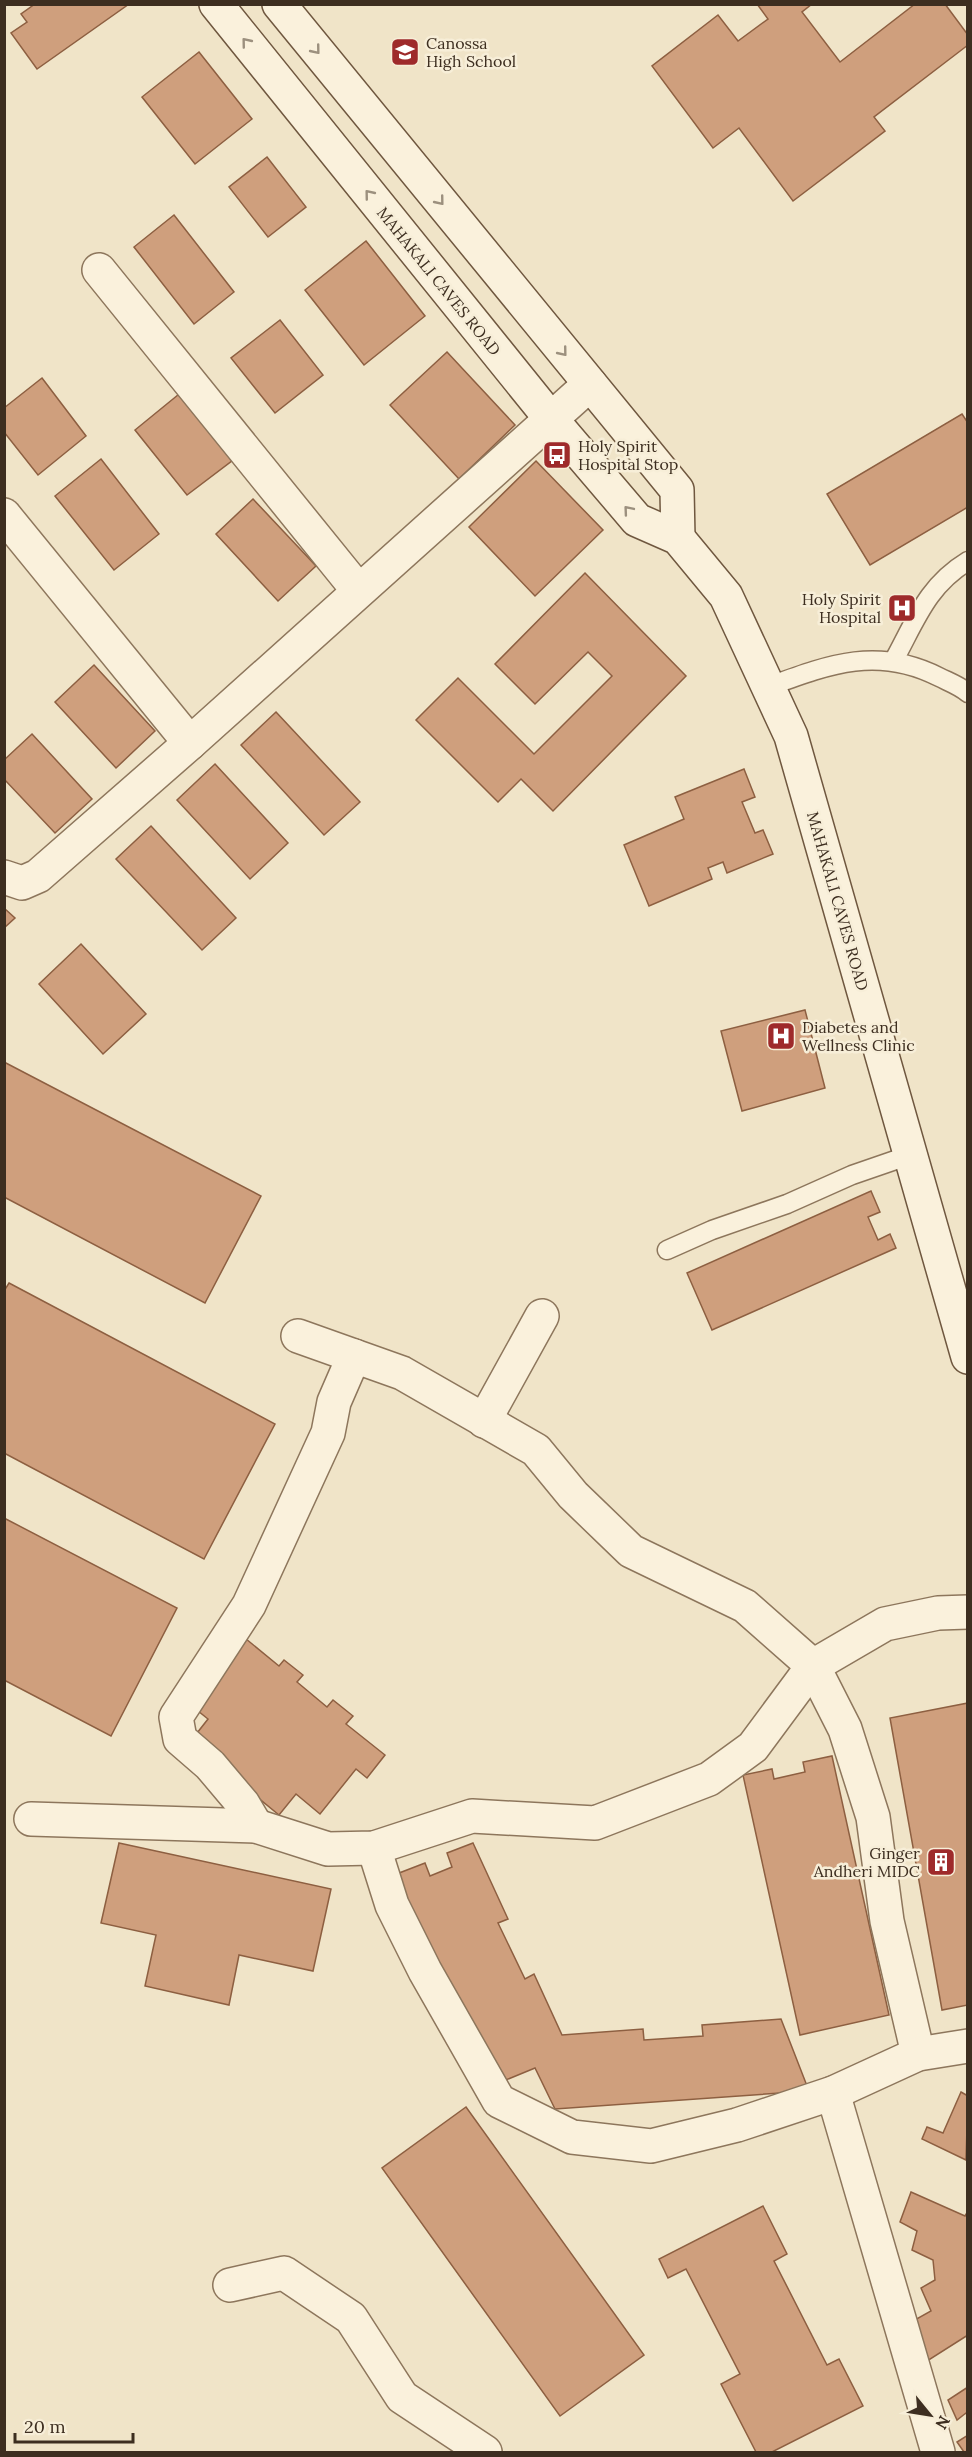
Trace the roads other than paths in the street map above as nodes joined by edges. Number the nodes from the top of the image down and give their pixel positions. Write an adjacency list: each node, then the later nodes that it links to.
1 (216, 4): 5 (street, MAHAKALI CAVES ROAD, one-way to 1)
2 (279, 4): 4 (street, one-way to 4)
3 (99, 270): 9 (street)
4 (590, 384): 5 (street); 7 (street)
5 (551, 419): 7 (street, MAHAKALI CAVES ROAD, one-way to 5); 9 (street)
6 (4, 515): 13 (street)
7 (678, 537): 11 (street, MAHAKALI CAVES ROAD)
8 (968, 561): 10 (lane)
9 (358, 590): 13 (street)
10 (894, 660): 11 (lane); 12 (lane)
11 (770, 686): 15 (street, MAHAKALI CAVES ROAD)
12 (968, 693)
13 (190, 744): 14 (street)
14 (4, 877)
15 (910, 1155): 16 (lane); 20 (street, MAHAKALI CAVES ROAD)
16 (667, 1250)
17 (542, 1316): 21 (street)
18 (298, 1336): 19 (street)
19 (354, 1356): 21 (street); 25 (street)
20 (968, 1357)
21 (484, 1421): 23 (street)
22 (968, 1612): 23 (street)
23 (813, 1666): 26 (street); 28 (street)
24 (31, 1819): 25 (street)
25 (256, 1826): 26 (street)
26 (374, 1848): 29 (street)
27 (968, 2046): 28 (street)
28 (918, 2054): 29 (street)
29 (834, 2092): 32 (street)
30 (230, 2285): 31 (street)
31 (485, 2452)
32 (938, 2452)

